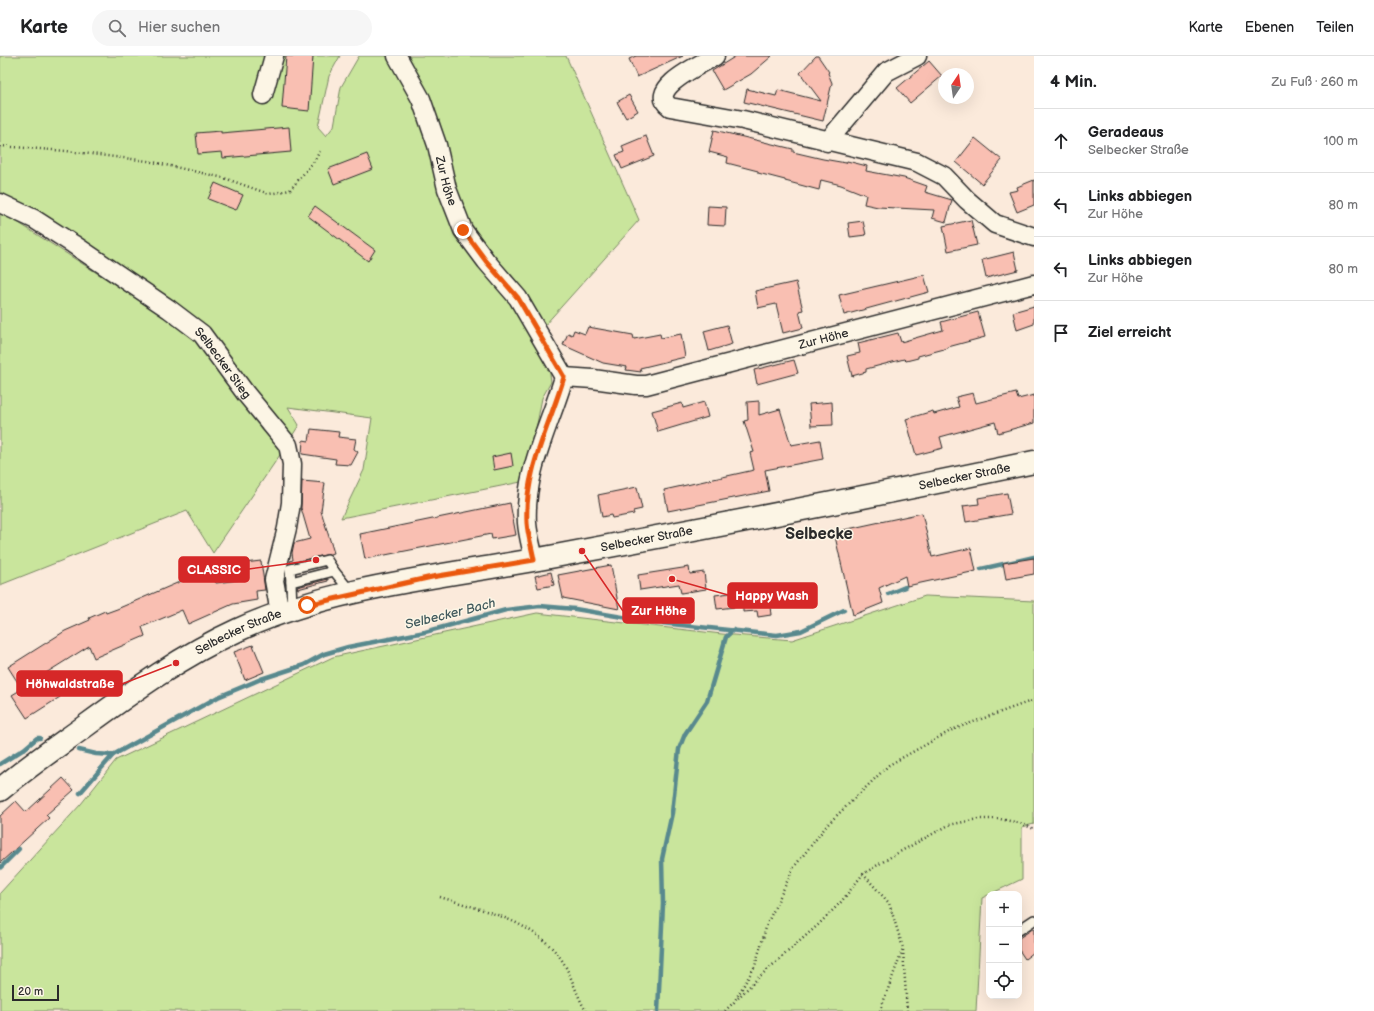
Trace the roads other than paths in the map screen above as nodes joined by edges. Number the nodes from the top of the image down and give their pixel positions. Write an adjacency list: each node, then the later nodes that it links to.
1 (274, 56): 5 (street)
2 (397, 56): 10 (street, Zur Höhe)
3 (715, 56): 6 (street)
4 (917, 56): 6 (street)
5 (263, 95)
6 (827, 142): 8 (street)
7 (0, 203): 16 (street, Selbecker Stieg)
8 (1034, 237)
9 (1034, 284): 10 (street, Zur Höhe)
10 (564, 377): 12 (street)
11 (1034, 462): 12 (main road, Selbecker Straße)
12 (534, 560): 15 (main road, Selbecker Straße)
13 (334, 571): 14 (lane); 14 (lane); 15 (lane)
14 (291, 582): 16 (lane)
15 (352, 594): 16 (main road, Selbecker Straße)
16 (286, 611): 17 (main road, Selbecker Straße)
17 (0, 790)
18 (1034, 920): 19 (lane)
19 (1022, 928)

